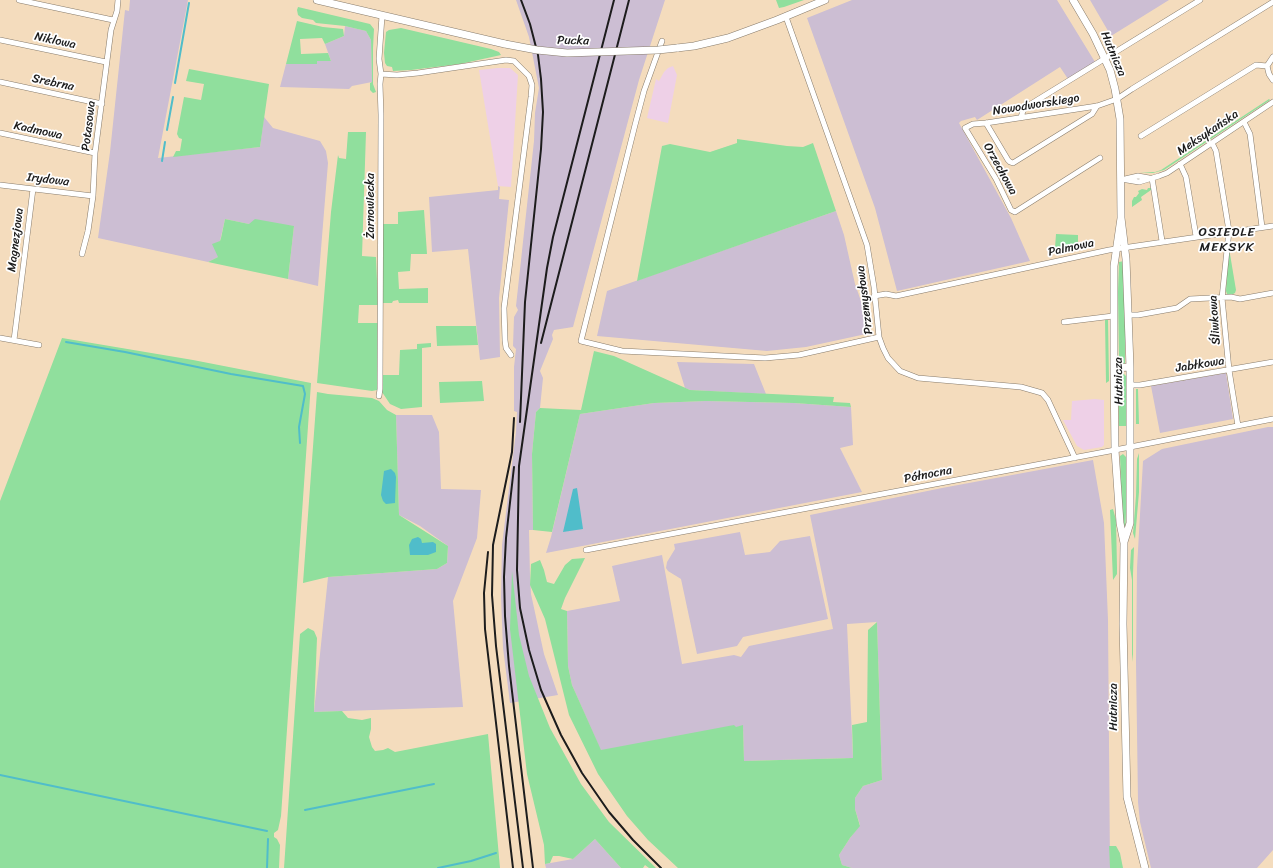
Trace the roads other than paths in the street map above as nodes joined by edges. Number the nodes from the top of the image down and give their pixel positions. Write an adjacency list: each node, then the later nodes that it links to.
1 (19, 0): 10 (street)
2 (118, 0): 10 (street, Potasowa)
3 (317, 0): 8 (main road, Pucka)
4 (825, 0): 9 (main road, Pucka)
5 (1073, 0): 14 (main road, Hutnicza)
6 (1200, 0): 14 (street)
7 (1273, 2): 20 (street, Nowodworskiego)
8 (382, 16): 9 (main road, Pucka, bridge); 17 (street, Żarnowiecka)
9 (786, 17): 48 (street, Przemysłowa)
10 (113, 20): 15 (street, Potasowa)
11 (0, 40): 15 (street, Niklowa)
12 (662, 41): 53 (street)
13 (1273, 57): 16 (street)
14 (1105, 59): 20 (main road, Hutnicza); 24 (street)
15 (106, 62): 22 (street, Potasowa)
16 (1267, 66): 18 (street); 28 (street)
17 (381, 74): 57 (street); 63 (street, Żarnowiecka)
18 (1273, 80)
19 (0, 82): 22 (street, Srebrna)
20 (1117, 99): 23 (street, Nowodworskiego); 34 (main road, Hutnicza)
21 (1273, 102): 25 (street, Meksykańska)
22 (102, 104): 30 (street, Potasowa)
23 (1097, 106): 24 (street, Nowodworskiego); 26 (street, Nowodworskiego)
24 (1021, 117): 26 (street, Nowodworskiego)
25 (1244, 122): 29 (street, Meksykańska); 40 (street)
26 (986, 123): 31 (street, Orzechowa)
27 (0, 133): 30 (street, Kadmowa)
28 (1141, 136)
29 (1212, 142): 32 (street, Meksykańska); 41 (street, Śliwkowa)
30 (95, 153): 37 (street, Potasowa)
31 (1100, 158)
32 (1180, 164): 33 (street, Meksykańska); 42 (street)
33 (1152, 178): 34 (street, Meksykańska); 43 (street)
34 (1121, 180): 38 (main road, Hutnicza)
35 (0, 184): 36 (street, Irydowa)
36 (33, 189): 37 (street, Irydowa); 55 (street, Magnezjowa)
37 (93, 196): 46 (street, Potasowa)
38 (1121, 218): 44 (main road, Hutnicza); 45 (main road, Hutnicza)
39 (1273, 226): 40 (street, Palmowa)
40 (1262, 227): 41 (street, Palmowa)
41 (1229, 232): 42 (street, Palmowa); 49 (street, Śliwkowa)
42 (1196, 236): 43 (street, Palmowa)
43 (1162, 241): 44 (street, Palmowa)
44 (1125, 247): 45 (street, Palmowa); 50 (main road, Hutnicza)
45 (1116, 249): 48 (street, Palmowa); 51 (main road, Hutnicza)
46 (82, 254)
47 (1273, 293): 49 (street)
48 (874, 296): 53 (street, Przemysłowa)
49 (1222, 298): 50 (street); 61 (street, Śliwkowa)
50 (1128, 315): 59 (main road, Hutnicza)
51 (1114, 316): 52 (street); 60 (main road, Hutnicza)
52 (1064, 322)
53 (879, 337): 68 (street, Przemysłowa)
54 (0, 338): 55 (street)
55 (14, 340): 56 (street)
56 (39, 345)
57 (511, 355)
58 (1273, 362): 61 (street, Jabłkowa)
59 (1130, 367): 60 (main road); 62 (main road, Hutnicza)
60 (1114, 368): 67 (main road, Hutnicza)
61 (1229, 370): 62 (street, Jabłkowa); 65 (street, Śliwkowa)
62 (1130, 385): 66 (main road, Hutnicza)
63 (379, 396)
64 (1273, 419): 65 (street, Północna)
65 (1238, 426): 66 (street, Północna)
66 (1131, 447): 67 (street, Północna); 69 (main road, Hutnicza)
67 (1116, 450): 68 (street, Północna); 69 (main road, Hutnicza)
68 (1075, 458): 70 (street, Północna)
69 (1124, 543): 71 (main road, Hutnicza)
70 (586, 550)
71 (1145, 868)

